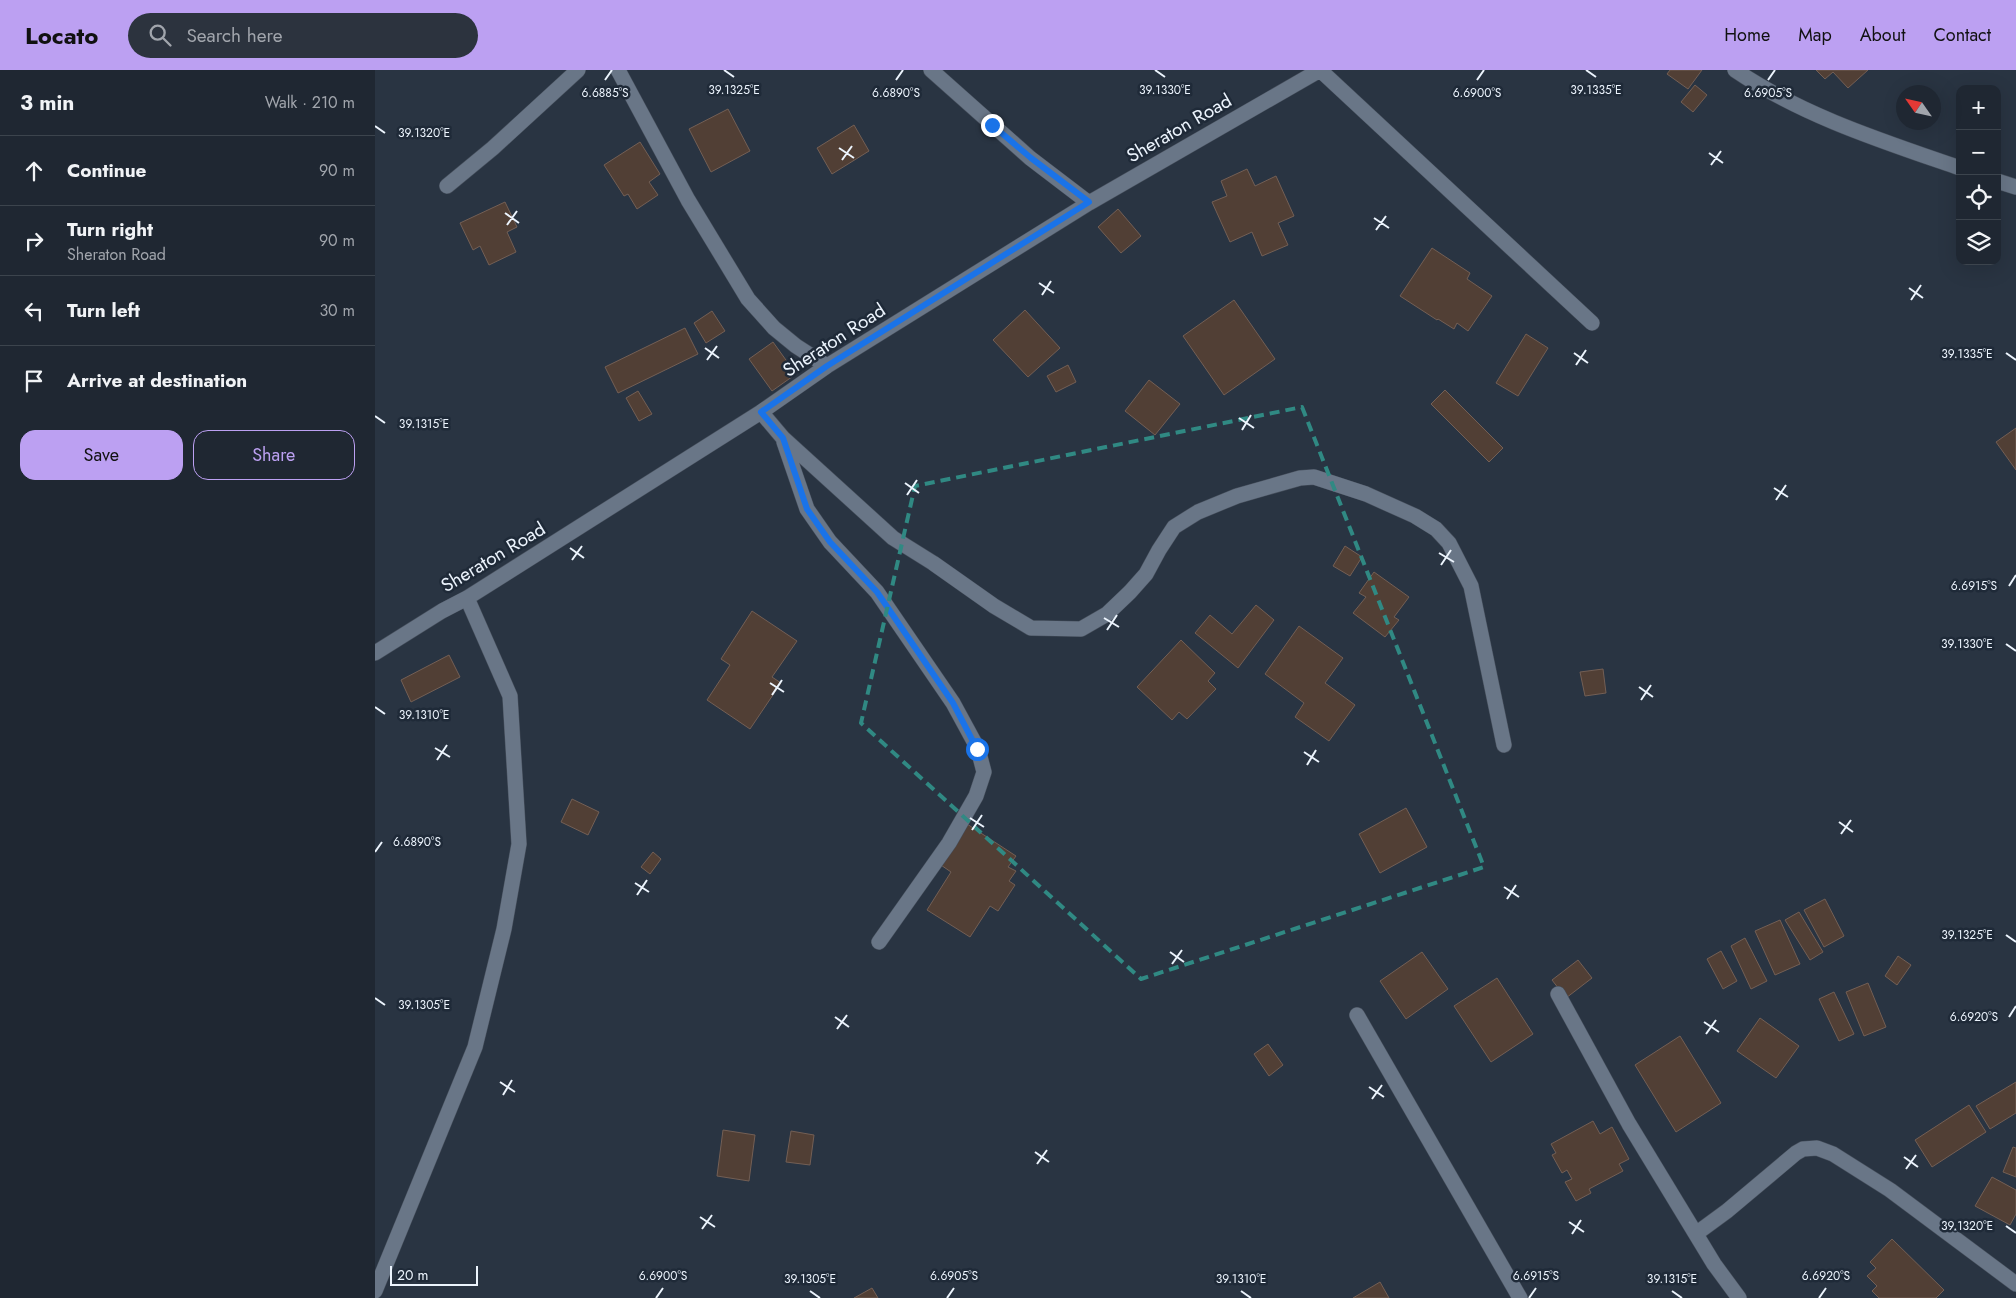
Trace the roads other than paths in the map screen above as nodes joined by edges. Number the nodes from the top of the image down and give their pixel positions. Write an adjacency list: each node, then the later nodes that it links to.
1 (578, 70): 8 (street)
2 (618, 70): 12 (street)
3 (931, 70): 10 (street)
4 (1320, 70): 10 (street, Sheraton Road); 11 (street)
5 (1735, 70): 6 (street)
6 (1956, 167)
7 (2001, 182): 9 (street)
8 (447, 186)
9 (2016, 187)
10 (1089, 202): 12 (street, Sheraton Road)
11 (1592, 323)
12 (827, 366): 13 (street, Sheraton Road)
13 (761, 412): 14 (street); 15 (street, Sheraton Road)
14 (783, 438): 17 (street); 18 (street)
15 (467, 598): 16 (street, Sheraton Road); 23 (street)
16 (375, 653)
17 (1504, 745)
18 (879, 942)
19 (1558, 994): 21 (street)
20 (1357, 1014): 24 (street)
21 (1697, 1233): 22 (street); 25 (street)
22 (2016, 1284)
23 (375, 1291)
24 (1520, 1298)
25 (1739, 1298)

